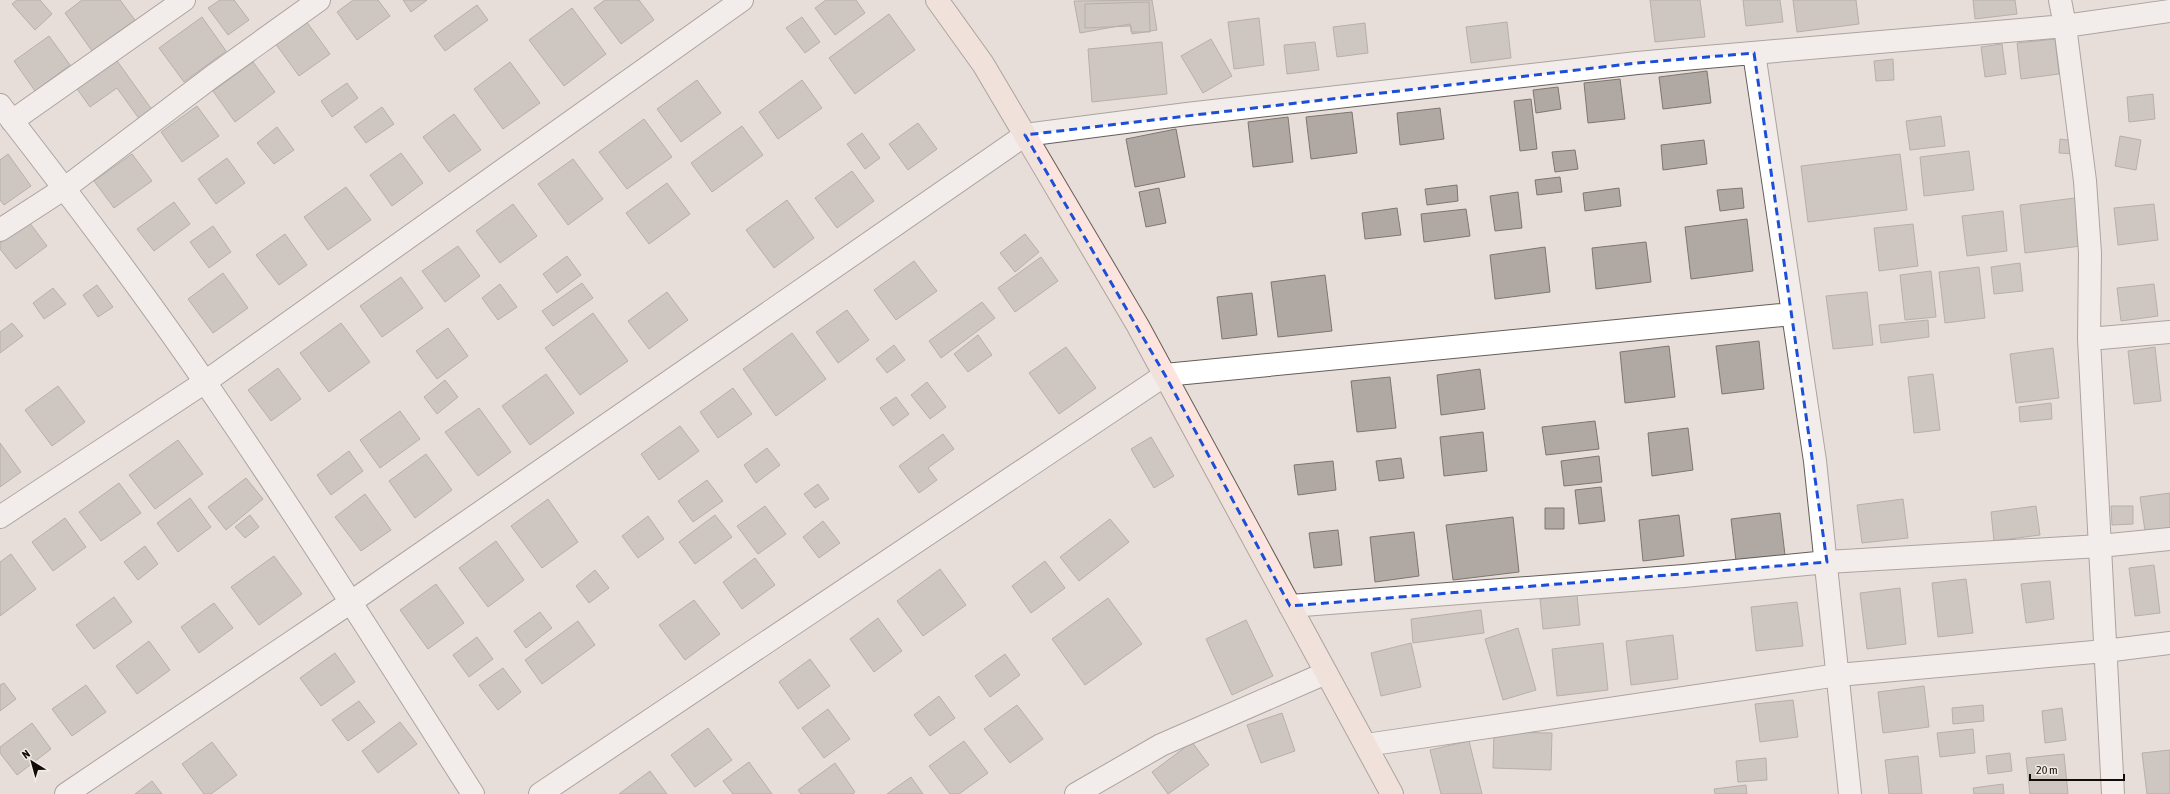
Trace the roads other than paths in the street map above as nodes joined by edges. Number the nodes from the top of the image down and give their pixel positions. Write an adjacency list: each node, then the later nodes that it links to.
1 (184, 0): 9 (street)
2 (319, 0): 11 (street)
3 (742, 0): 17 (street)
4 (937, 0): 10 (main road)
5 (2060, 0): 7 (street)
6 (2170, 11): 7 (street)
7 (2065, 26): 8 (street); 15 (street)
8 (1754, 53): 10 (street); 13 (street)
9 (6, 113): 11 (street)
10 (1025, 135): 16 (main road); 22 (street)
11 (65, 188): 12 (street); 17 (street)
12 (0, 230)
13 (1792, 314): 16 (street); 21 (street)
14 (2170, 332): 15 (street)
15 (2089, 339): 20 (street)
16 (1165, 375): 23 (main road); 31 (street)
17 (205, 382): 18 (street); 22 (street)
18 (0, 517)
19 (2170, 539): 20 (street)
20 (2100, 546): 21 (street); 25 (street)
21 (1827, 562): 23 (street); 27 (street)
22 (351, 602): 29 (street); 30 (street)
23 (1290, 606): 26 (main road)
24 (2170, 643): 25 (street)
25 (2105, 651): 27 (street); 35 (street)
26 (1326, 673): 28 (main road); 32 (street)
27 (1838, 675): 28 (street); 34 (street)
28 (1366, 745): 33 (main road)
29 (66, 794)
30 (473, 794)
31 (540, 794)
32 (1076, 794)
33 (1392, 794)
34 (1850, 794)
35 (2113, 794)

